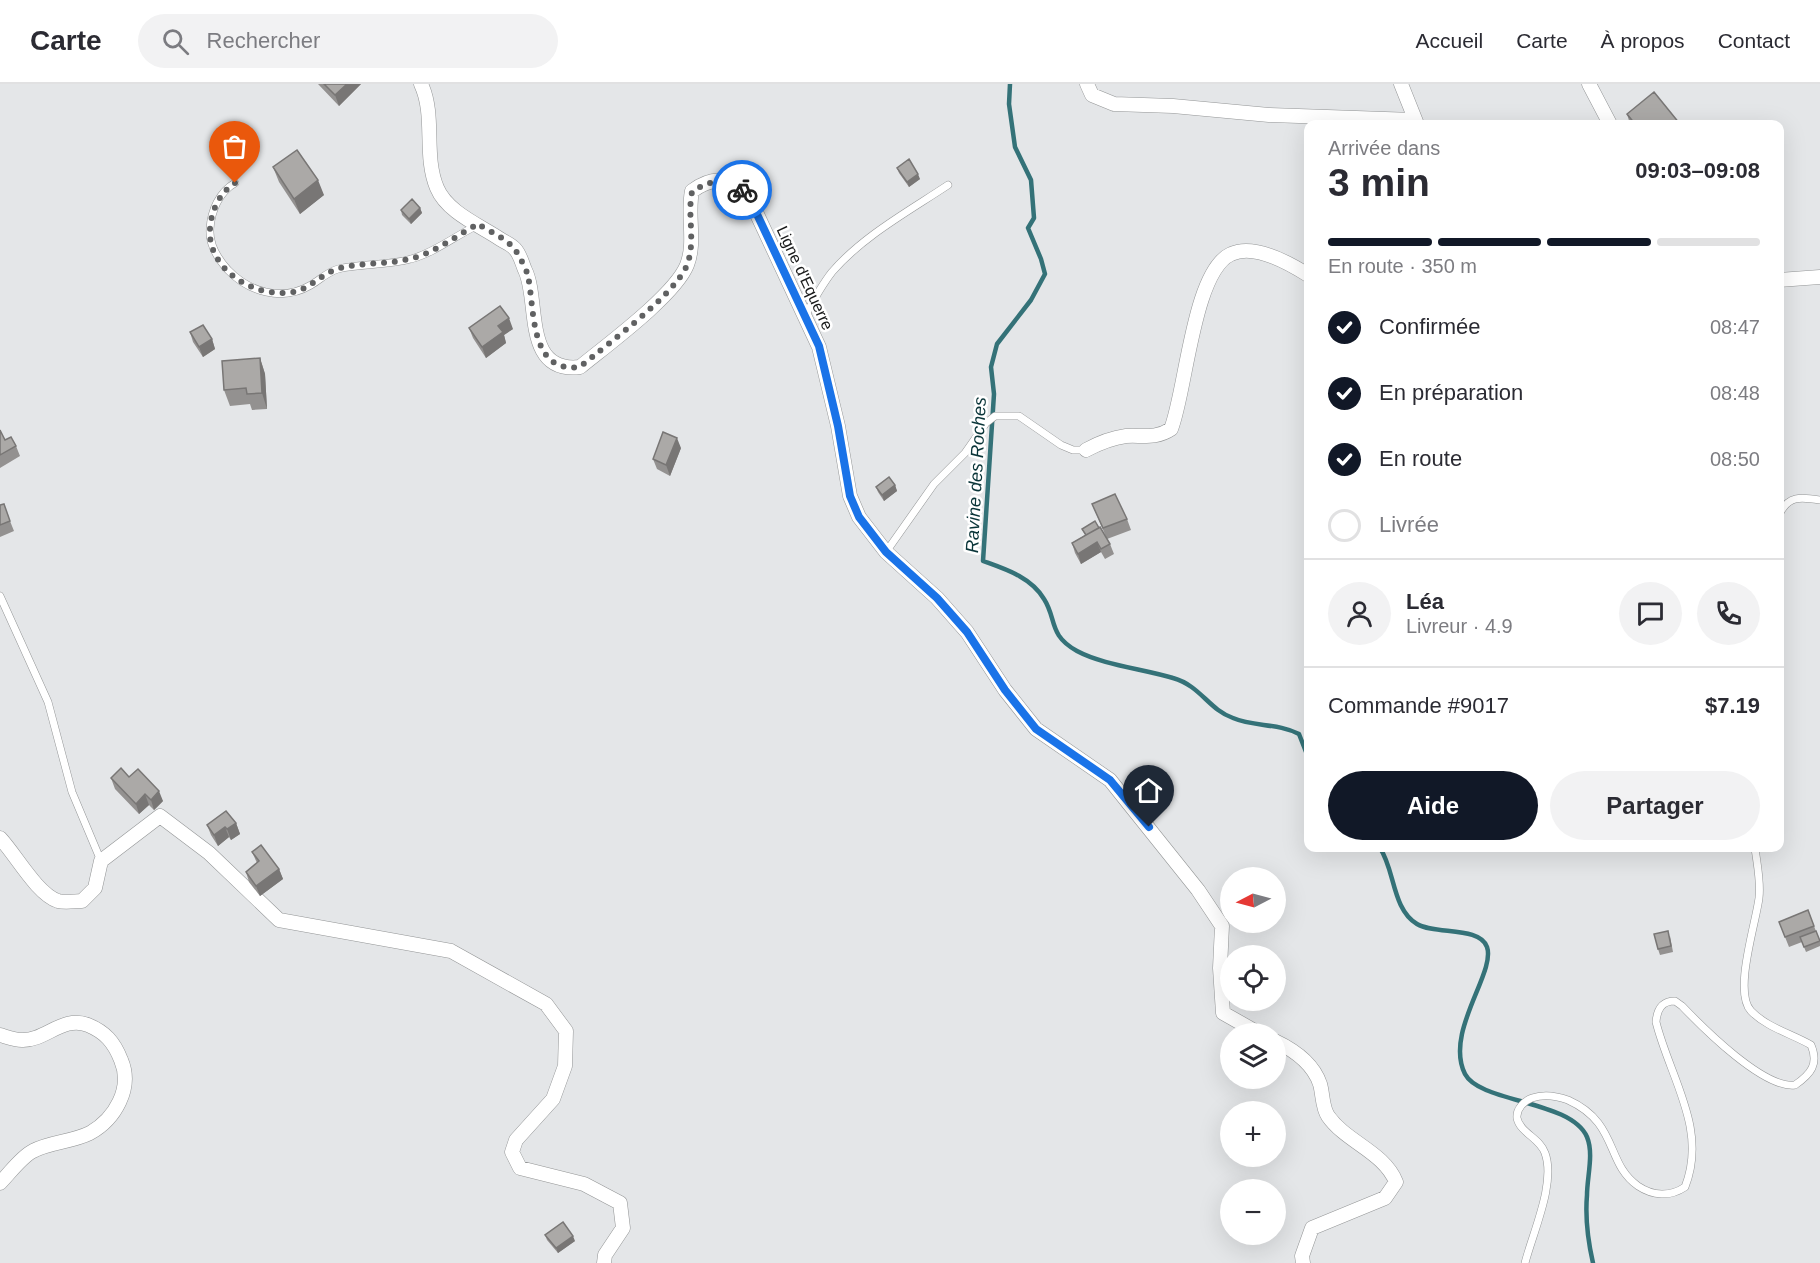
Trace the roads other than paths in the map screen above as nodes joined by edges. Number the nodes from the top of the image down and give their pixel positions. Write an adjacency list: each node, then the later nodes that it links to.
1 (421, 84): 10 (street, Ligne d'Equerre)
2 (1087, 84): 5 (street)
3 (1401, 84): 6 (street)
4 (1589, 84): 7 (street)
5 (1374, 120)
6 (1415, 120)
7 (1608, 120)
8 (235, 183): 10 (lane)
9 (948, 185): 14 (lane)
10 (478, 224): 14 (street, Ligne d'Equerre)
11 (1304, 273): 15 (street)
12 (1820, 277): 13 (street)
13 (1784, 280)
14 (805, 316): 18 (street, Ligne d'Equerre)
15 (1086, 450): 18 (lane)
16 (1820, 500): 17 (lane)
17 (1784, 505)
18 (886, 552): 23 (street, Ligne d'Equerre)
19 (0, 596): 22 (lane)
20 (0, 838): 22 (street)
21 (1755, 852): 29 (lane)
22 (101, 861): 27 (street)
23 (1241, 1023)
24 (0, 1035): 26 (street)
25 (1286, 1046): 28 (street)
26 (0, 1183)
27 (604, 1263)
28 (1303, 1263)
29 (1525, 1263)

